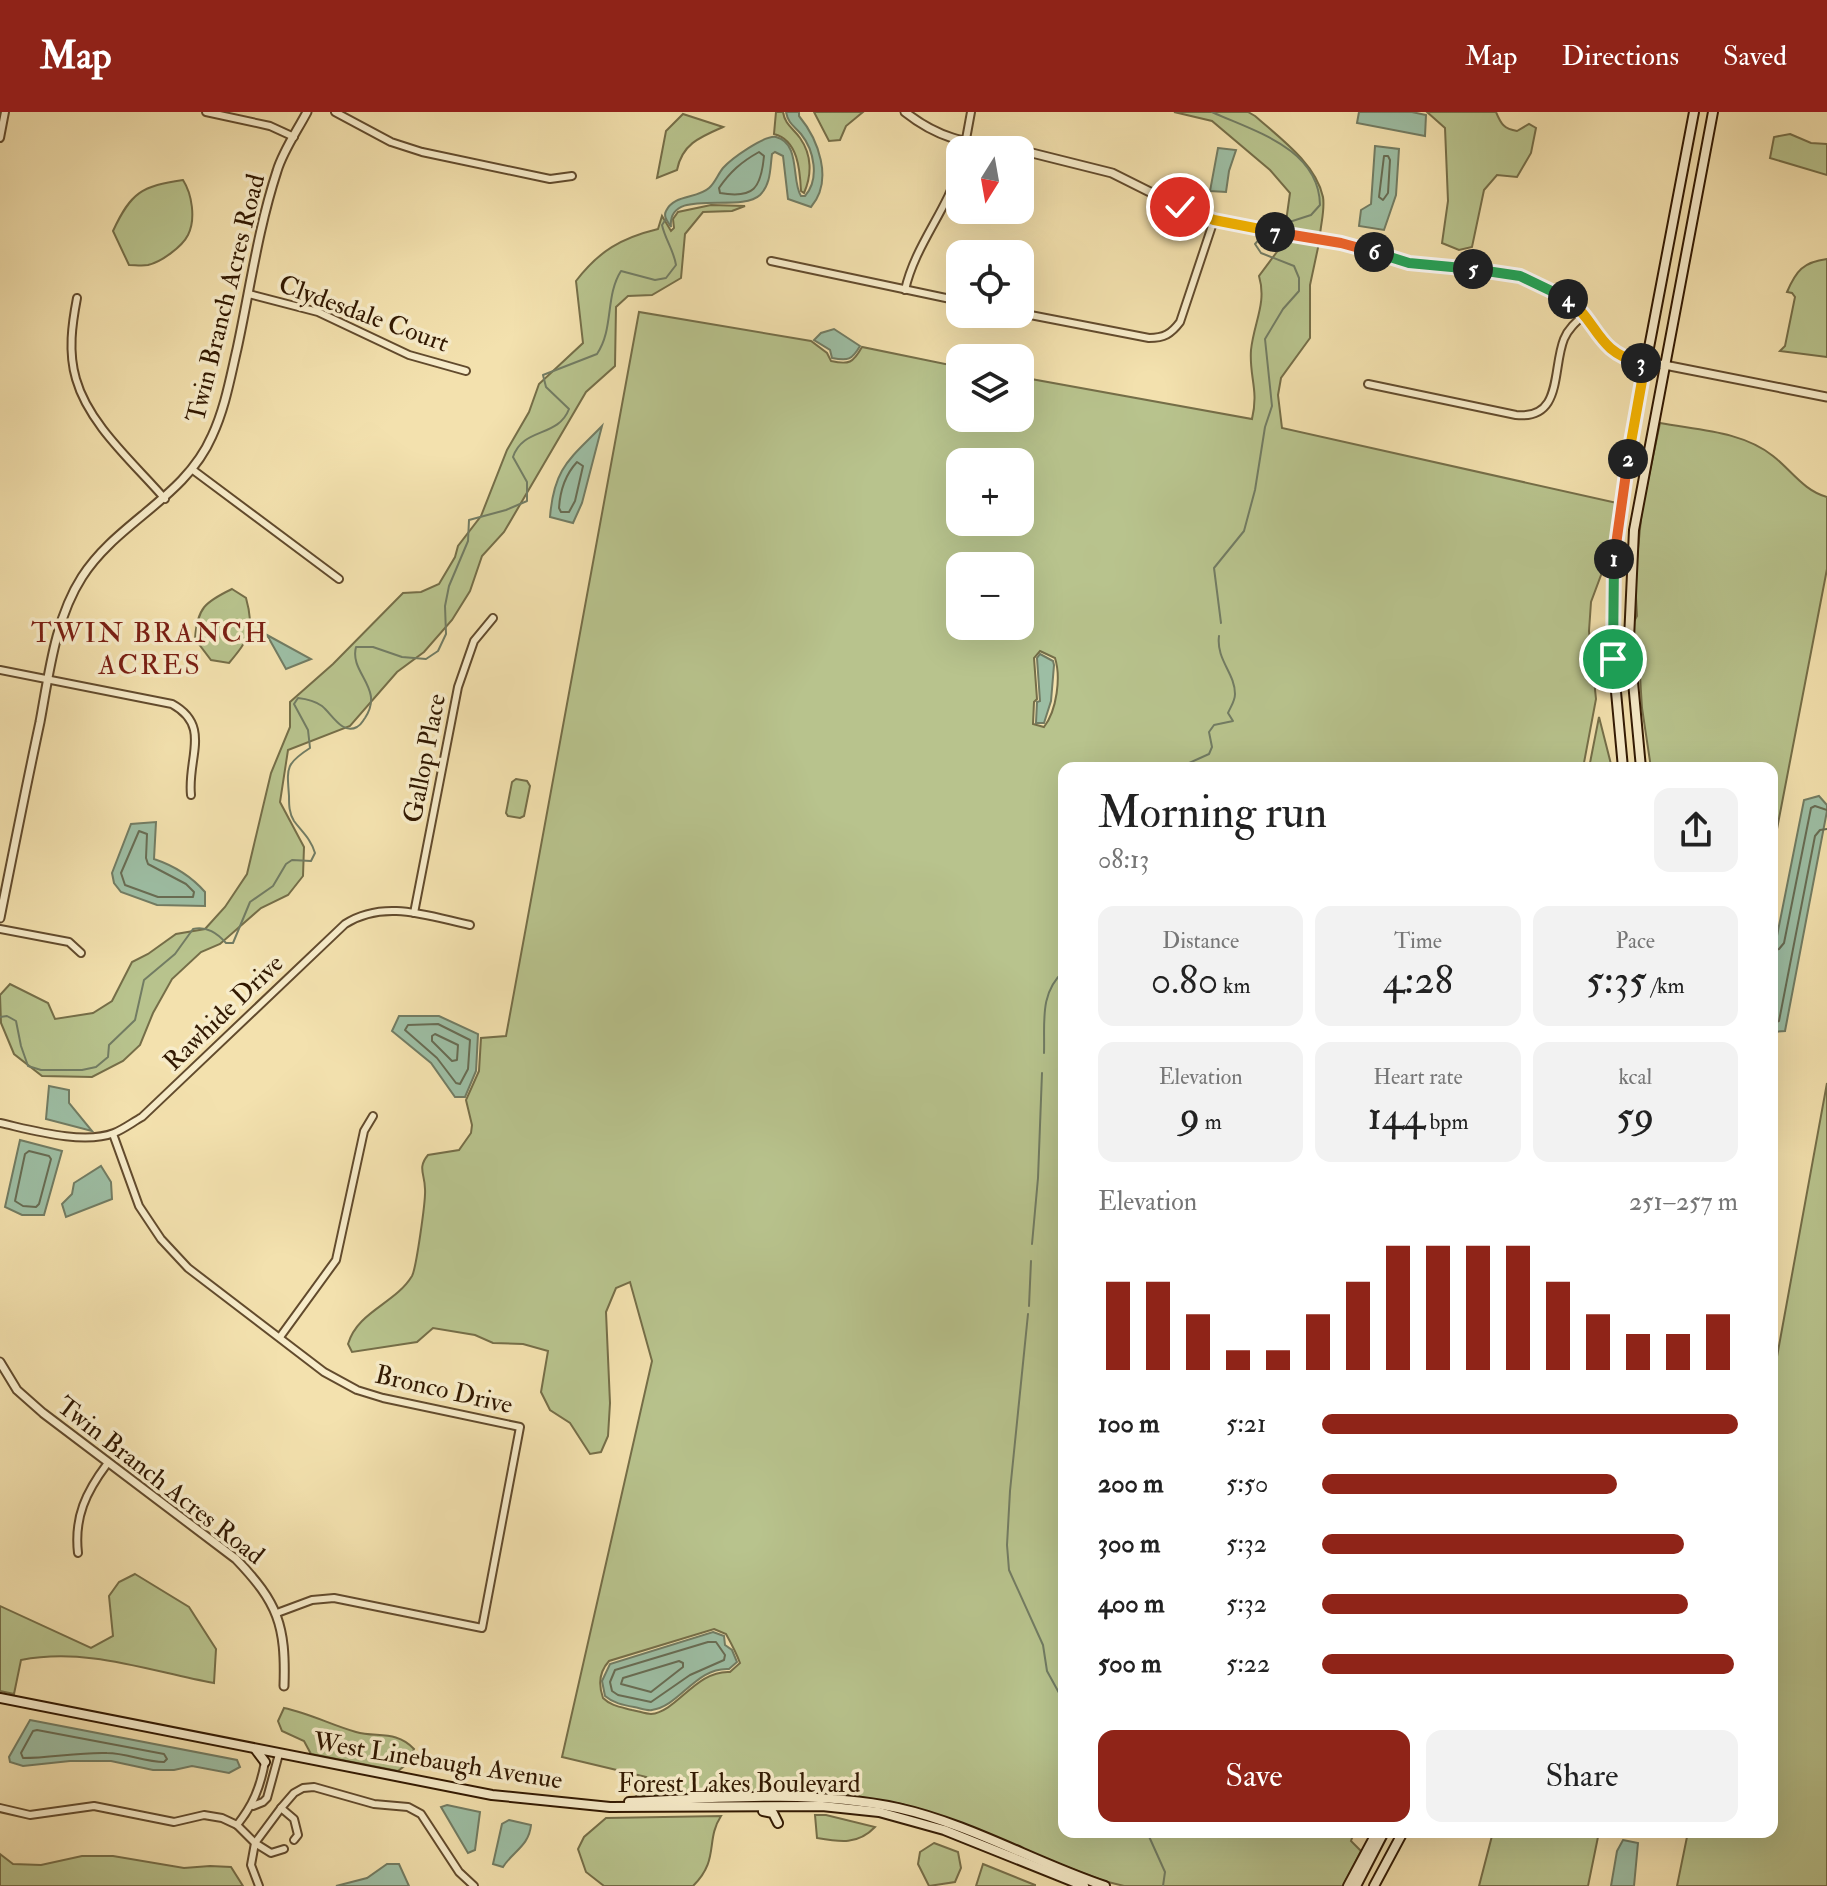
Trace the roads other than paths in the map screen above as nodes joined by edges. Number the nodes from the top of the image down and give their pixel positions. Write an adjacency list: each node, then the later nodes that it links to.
1 (5, 112): 11 (street)
2 (206, 112): 10 (street)
3 (307, 112): 10 (street, Twin Branch Acres Road)
4 (335, 112): 14 (street)
5 (905, 112): 12 (street)
6 (971, 112): 9 (street)
7 (1694, 112): 24 (main road)
8 (1713, 112): 25 (main road)
9 (966, 136)
10 (294, 137): 19 (street, Twin Branch Acres Road)
11 (0, 138)
12 (946, 138)
13 (1034, 153): 16 (street)
14 (572, 176)
15 (946, 205): 18 (street)
16 (1214, 220): 22 (street); 23 (street)
17 (771, 261): 18 (street)
18 (905, 290): 21 (street)
19 (249, 294): 26 (street, Clydesdale Court); 29 (street, Twin Branch Acres Road)
20 (77, 298): 30 (street)
21 (946, 298)
22 (1584, 315): 24 (street); 27 (street)
23 (1034, 316)
24 (1645, 364): 25 (street); 35 (main road)
25 (1664, 367): 28 (street); 36 (main road)
26 (466, 371)
27 (1368, 384)
28 (1827, 397)
29 (193, 470): 30 (street, Twin Branch Acres Road); 31 (street)
30 (165, 499): 34 (street, Twin Branch Acres Road)
31 (339, 579)
32 (493, 618): 38 (street, Gallop Place)
33 (0, 670): 34 (street)
34 (48, 680): 37 (street); 39 (street, Twin Branch Acres Road)
35 (1622, 762)
36 (1640, 762)
37 (191, 795)
38 (414, 913): 40 (street, Rawhide Drive); 45 (street, Rawhide Drive)
39 (0, 918)
40 (470, 925)
41 (0, 929): 42 (street)
42 (81, 953)
43 (373, 1116): 46 (street)
44 (0, 1123): 45 (street, Rawhide Drive)
45 (113, 1134): 46 (street, Bronco Drive)
46 (280, 1337): 50 (street, Bronco Drive)
47 (0, 1362): 48 (street, Twin Branch Acres Road)
48 (107, 1464): 49 (street); 50 (street, Twin Branch Acres Road)
49 (78, 1553)
50 (277, 1613): 51 (street, Twin Branch Acres Road)
51 (284, 1686)
52 (0, 1696): 53 (main road, West Linebaugh Avenue)
53 (252, 1748): 54 (main road, West Linebaugh Avenue); 55 (main road)
54 (279, 1754): 57 (main road, West Linebaugh Avenue); 58 (street)
55 (265, 1762): 58 (street)
56 (787, 1802): 57 (main road, Forest Lakes Boulevard); 59 (main road); 60 (main road, West Linebaugh Avenue); 74 (main road, West Linebaugh Avenue); 75 (main road, Forest Lakes Boulevard)
57 (599, 1805): 59 (main road, West Linebaugh Avenue)
58 (253, 1806): 64 (street)
59 (702, 1807): 60 (main road, West Linebaugh Avenue)
60 (714, 1807): 63 (main road)
61 (0, 1808): 64 (street)
62 (281, 1808): 68 (street); 69 (street); 73 (street)
63 (778, 1823)
64 (237, 1825): 69 (street)
65 (1374, 1838): 76 (main road)
66 (1381, 1838): 77 (main road)
67 (1400, 1838): 71 (main road)
68 (294, 1840)
69 (255, 1843): 70 (street); 72 (street)
70 (284, 1849)
71 (1375, 1885)
72 (259, 1886)
73 (474, 1886)
74 (1084, 1886)
75 (1105, 1886)
76 (1348, 1886)
77 (1356, 1886)

